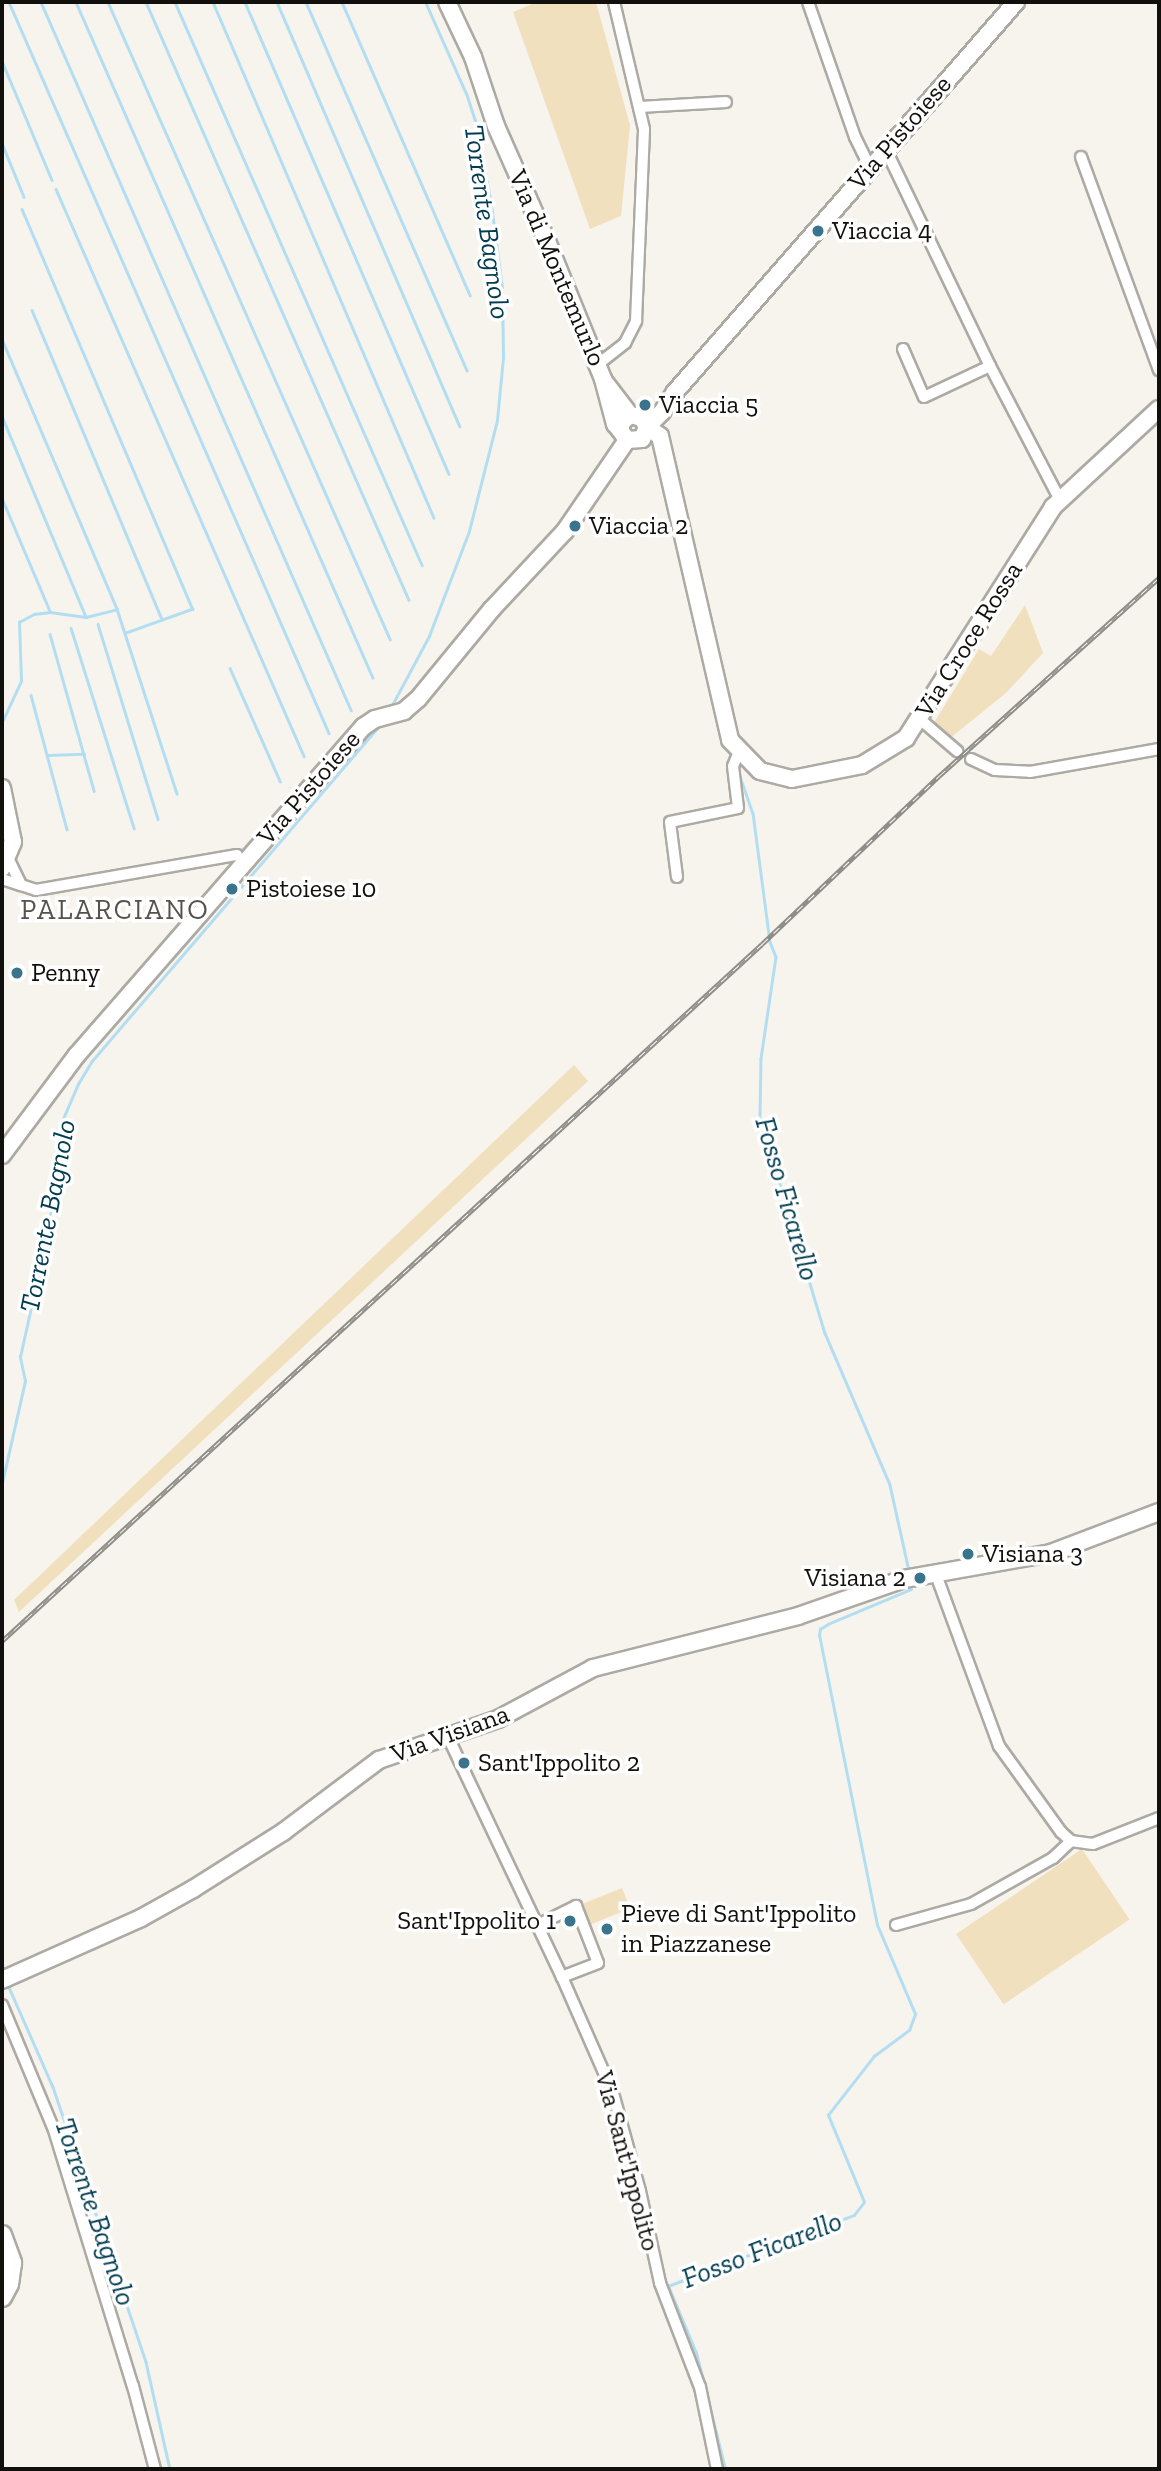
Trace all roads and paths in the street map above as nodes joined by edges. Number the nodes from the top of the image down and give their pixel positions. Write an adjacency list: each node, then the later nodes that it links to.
1 (447, 2): 13 (street, Via di Montemurlo)
2 (614, 2): 6 (street)
3 (808, 2): 9 (street)
4 (1016, 2): 7 (street, Via Pistoiese)
5 (726, 102): 6 (street)
6 (640, 107): 13 (street)
7 (886, 150): 9 (street, Via Pistoiese); 11 (street)
8 (1082, 157): 12 (street)
9 (870, 168): 15 (street, Via Pistoiese)
10 (903, 349): 11 (street)
11 (990, 366): 16 (street)
12 (1159, 370)
13 (600, 372): 15 (street, Via di Montemurlo)
14 (1159, 409): 16 (street, Via Croce Rossa)
15 (635, 428): 20 (street, Via di Montemurlo); 28 (street, Via Pistoiese)
16 (1060, 500): 17 (street, Via Croce Rossa)
17 (920, 720): 19 (street); 20 (street, Via Croce Rossa)
18 (1159, 749): 21 (street)
19 (957, 751)
20 (739, 752): 25 (street)
21 (971, 759)
22 (2, 788): 24 (street)
23 (237, 855): 27 (street)
24 (7, 859): 27 (street)
25 (677, 877)
26 (2, 879): 27 (street)
27 (21, 884)
28 (2, 1155)
29 (1159, 1512): 30 (street, Via Visiana)
30 (935, 1572): 31 (street, Via Visiana); 33 (street)
31 (448, 1737): 34 (street); 37 (street, Via Visiana)
32 (1159, 1818): 33 (street)
33 (1071, 1841): 35 (street)
34 (536, 1926): 36 (street, Via Sant'Ippolito); 36 (street)
35 (896, 1926)
36 (562, 1977): 42 (street, Via Sant'Ippolito)
37 (6, 1978)
38 (2, 2005): 41 (street)
39 (2, 2235): 40 (main road)
40 (2, 2297)
41 (155, 2469)
42 (717, 2469)

